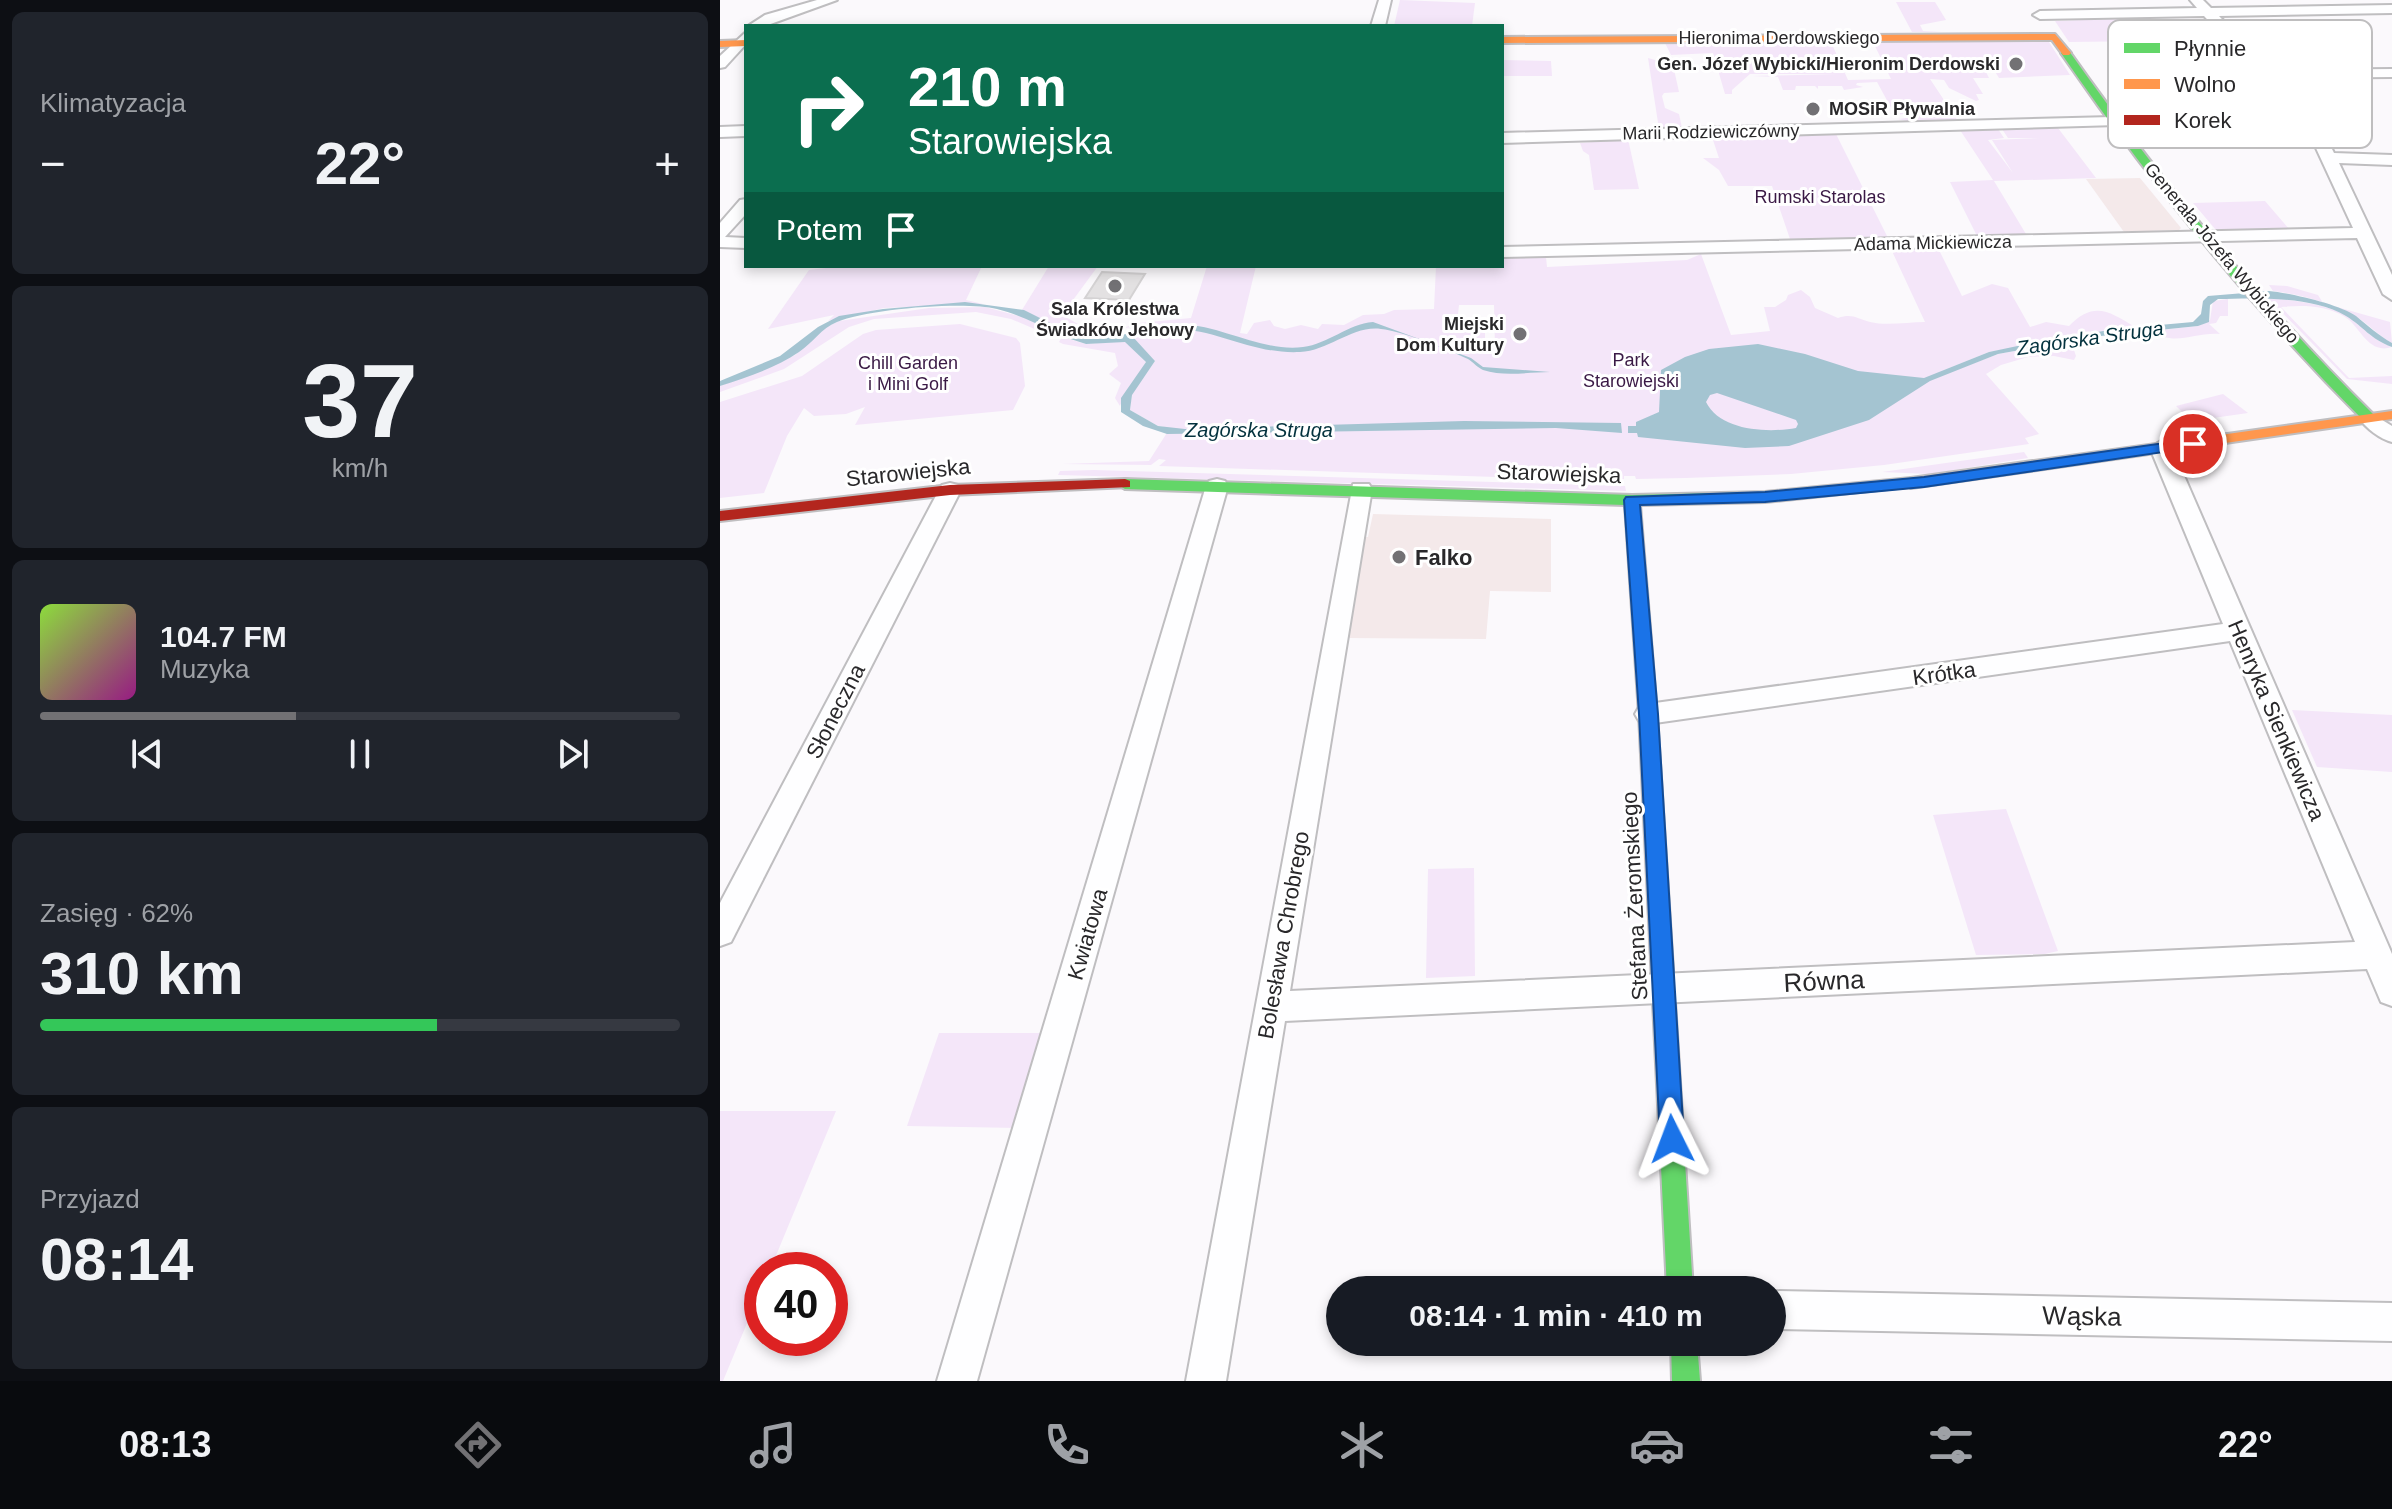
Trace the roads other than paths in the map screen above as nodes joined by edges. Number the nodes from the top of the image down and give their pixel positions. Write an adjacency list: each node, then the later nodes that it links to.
1 (831, 0): 9 (street)
2 (1385, 0): 10 (street)
3 (2031, 0): 7 (street, Generała Józefa Wybickiego)
4 (2196, 0): 6 (street)
5 (2392, 9): 6 (street)
6 (2209, 13): 7 (street); 8 (street)
7 (2040, 15): 11 (street, Generała Józefa Wybickiego)
8 (2216, 20)
9 (759, 24)
10 (1379, 24)
11 (2055, 37): 12 (street, Hieronima Derdowskiego); 17 (street, Generała Józefa Wybickiego)
12 (1504, 40)
13 (738, 42): 14 (street)
14 (720, 64)
15 (2372, 73): 16 (street)
16 (2392, 73)
17 (2108, 116)
18 (2108, 122): 21 (street, Marii Rodziewiczówny)
19 (744, 131): 20 (street)
20 (720, 132)
21 (1504, 138)
22 (2133, 148): 29 (street, Generała Józefa Wybickiego)
23 (2326, 148): 24 (street)
24 (2331, 158): 25 (street); 28 (street)
25 (2392, 160)
26 (744, 206): 27 (street)
27 (720, 233)
28 (2364, 233): 29 (street, Adama Mickiewicza); 33 (street)
29 (2204, 236): 32 (street, Adama Mickiewicza); 35 (street, Generała Józefa Wybickiego)
30 (720, 242): 31 (street)
31 (744, 243)
32 (1504, 252)
33 (2392, 294)
34 (2392, 415): 35 (street, Starowiejska)
35 (2369, 418): 36 (street); 37 (street, Starowiejska)
36 (2392, 436)
37 (2161, 448): 41 (street, Starowiejska); 43 (street, Henryka Sienkiewicza)
38 (1217, 486): 39 (street, Starowiejska); 40 (street, Starowiejska); 54 (street, Kwiatowa)
39 (1361, 489): 41 (street, Starowiejska); 49 (street, Bolesława Chrobrego)
40 (950, 490): 42 (street, Starowiejska); 45 (street, Słoneczna)
41 (1632, 500): 44 (street, Stefana Żeromskiego)
42 (720, 516)
43 (2239, 631): 44 (street, Krótka); 46 (street, Henryka Sienkiewicza)
44 (1648, 714): 47 (street, Stefana Żeromskiego)
45 (720, 933)
46 (2377, 955): 47 (street, Równa); 48 (street, Henryka Sienkiewicza)
47 (1663, 988): 49 (street, Równa); 50 (street, Stefana Żeromskiego)
48 (2392, 992)
49 (1271, 1007): 55 (street, Bolesława Chrobrego)
50 (1679, 1276)
51 (1786, 1310): 52 (street, Wąska)
52 (2392, 1322)
53 (1685, 1356): 56 (street)
54 (957, 1381)
55 (1206, 1381)
56 (1686, 1381)

